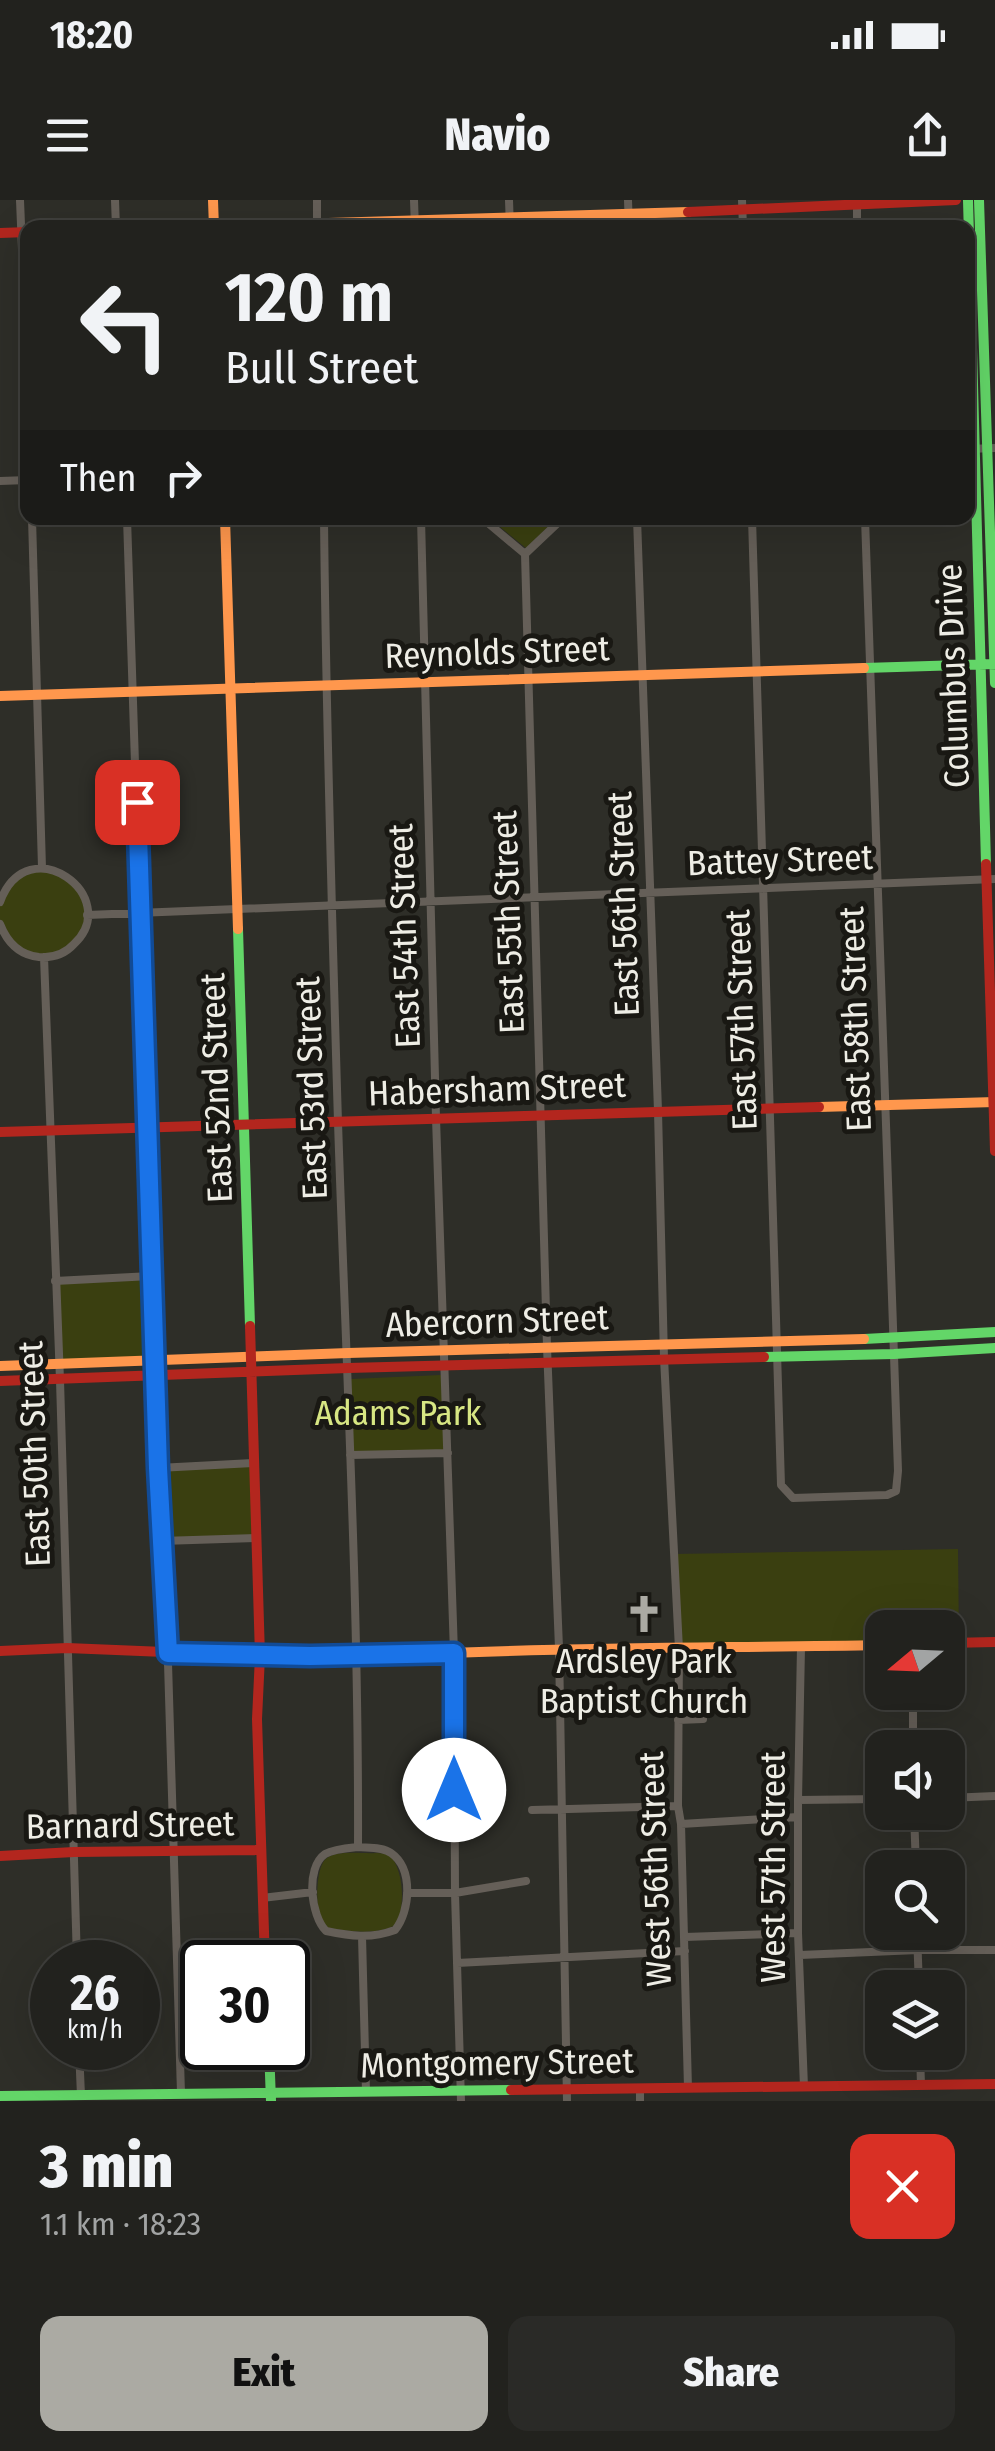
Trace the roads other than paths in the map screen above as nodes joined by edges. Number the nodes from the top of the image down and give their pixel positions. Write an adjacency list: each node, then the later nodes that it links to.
1 (628, 200): 6 (street)
2 (956, 200): 4 (street)
3 (979, 200): 10 (street, Columbus Drive)
4 (857, 203): 5 (street)
5 (742, 205): 6 (street)
6 (628, 213): 7 (street); 8 (street)
7 (536, 220)
8 (628, 220)
9 (975, 334): 10 (street, Columbus Drive)
10 (981, 449): 22 (street, Columbus Drive); 23 (street, Columbus Drive)
11 (32, 525): 33 (street)
12 (127, 525): 32 (street)
13 (225, 525): 31 (street, East 52nd Street)
14 (324, 525): 30 (street, East 53rd Street)
15 (422, 525): 28 (street, East 54th Street)
16 (490, 525): 21 (street)
17 (556, 525): 21 (street)
18 (637, 525): 26 (street, East 56th Street)
19 (752, 525): 25 (street, East 57th Street)
20 (866, 525): 24 (street, East 58th Street)
21 (525, 554): 27 (street, East 55th Street)
22 (995, 664): 23 (street, Reynolds Street); 29 (street, Columbus Drive)
23 (979, 665): 24 (street, Reynolds Street); 36 (street, Columbus Drive)
24 (872, 666): 25 (street, Reynolds Street); 37 (street, East 58th Street)
25 (756, 670): 26 (street, Reynolds Street); 38 (street, East 57th Street)
26 (642, 674): 27 (street, Reynolds Street); 39 (street, East 56th Street)
27 (527, 678): 28 (street, Reynolds Street); 40 (street, East 55th Street)
28 (424, 681): 30 (street, Reynolds Street); 41 (street, East 54th Street)
29 (995, 683)
30 (326, 685): 31 (street, Reynolds Street); 43 (street, East 53rd Street)
31 (230, 688): 32 (street, Reynolds Street); 44 (street, East 52nd Street)
32 (134, 691): 33 (street, Reynolds Street); 45 (street)
33 (37, 695): 34 (street, Reynolds Street); 35 (street)
34 (0, 696)
35 (42, 868): 42 (street); 46 (street)
36 (991, 880): 37 (street, Battey Street); 49 (street, Columbus Drive)
37 (878, 884): 38 (street, Battey Street); 50 (street, East 58th Street)
38 (764, 888): 39 (street, Battey Street); 51 (street, East 57th Street)
39 (650, 893): 40 (street, Battey Street); 52 (street, East 56th Street)
40 (536, 897): 41 (street, Battey Street); 53 (street, East 55th Street)
41 (431, 901): 43 (street, Battey Street); 54 (street, East 54th Street)
42 (0, 902)
43 (333, 905): 44 (street, Battey Street); 55 (street, East 53rd Street)
44 (237, 909): 45 (street, Battey Street); 56 (street, East 52nd Street)
45 (140, 913): 46 (street, Battey Street); 57 (street)
46 (87, 915): 48 (street)
47 (0, 924): 48 (street)
48 (44, 958): 58 (street, East 50th Street)
49 (994, 1102): 50 (street, Habersham Street); 60 (street, Columbus Drive)
50 (886, 1104): 51 (street, Habersham Street); 64 (street, East 58th Street)
51 (771, 1108): 52 (street, Habersham Street); 65 (street, East 57th Street)
52 (658, 1111): 53 (street, Habersham Street); 66 (street, East 56th Street)
53 (542, 1115): 54 (street, Habersham Street); 67 (street, East 55th Street)
54 (436, 1118): 55 (street, Habersham Street); 69 (street, East 54th Street)
55 (338, 1122): 56 (street, Habersham Street); 70 (street, East 53rd Street)
56 (244, 1124): 57 (street, Habersham Street); 73 (street, East 52nd Street)
57 (148, 1128): 58 (street, Habersham Street); 61 (street)
58 (50, 1131): 59 (street, Habersham Street); 62 (street, East 50th Street)
59 (0, 1132)
60 (995, 1151)
61 (151, 1276): 62 (street); 75 (street)
62 (55, 1280): 77 (street, East 50th Street)
63 (995, 1332): 64 (street, Abercorn Street)
64 (893, 1338): 65 (street, Abercorn Street); 71 (street, East 58th Street)
65 (778, 1340): 66 (street, Abercorn Street); 72 (street, East 57th Street)
66 (663, 1343): 67 (street, Abercorn Street); 74 (street, East 56th Street)
67 (547, 1347): 69 (street, Abercorn Street); 76 (street, East 55th Street)
68 (995, 1348): 71 (street, Abercorn Street)
69 (444, 1352): 70 (street, Abercorn Street); 79 (street, East 54th Street)
70 (348, 1353): 73 (street, Abercorn Street); 80 (street, East 53rd Street)
71 (894, 1354): 72 (street, Abercorn Street); 72 (street, East 58th Street)
72 (779, 1356): 74 (street, Abercorn Street)
73 (252, 1357): 75 (street, Abercorn Street); 81 (street, East 52nd Street)
74 (664, 1358): 76 (street, Abercorn Street); 97 (street, East 56th Street)
75 (155, 1361): 77 (street, Abercorn Street); 82 (street)
76 (548, 1362): 79 (street, Abercorn Street); 96 (street, East 55th Street)
77 (59, 1364): 78 (street, Abercorn Street); 83 (street, East 50th Street)
78 (0, 1366)
79 (445, 1366): 80 (street, Abercorn Street); 85 (street, East 54th Street)
80 (348, 1368): 81 (street, Abercorn Street); 86 (street, East 53rd Street)
81 (252, 1372): 82 (street, Abercorn Street); 87 (street, East 52nd Street)
82 (156, 1376): 83 (street, Abercorn Street); 88 (street)
83 (60, 1380): 84 (street, Abercorn Street); 95 (street, East 50th Street)
84 (0, 1381)
85 (448, 1453): 86 (street); 100 (street, East 54th Street)
86 (350, 1455): 102 (street, East 53rd Street)
87 (253, 1463): 88 (street); 89 (street, East 52nd Street)
88 (158, 1468): 90 (street)
89 (257, 1538): 90 (street); 101 (street, East 52nd Street)
90 (161, 1542): 99 (street)
91 (995, 1642): 92 (street)
92 (965, 1643)
93 (865, 1645): 94 (street)
94 (802, 1647): 97 (street); 108 (street, West 57th Street)
95 (67, 1648): 98 (street); 99 (street); 117 (street, East 50th Street)
96 (559, 1648): 97 (street); 100 (street); 110 (street, East 55th Street)
97 (679, 1649): 104 (street, West 56th Street)
98 (0, 1651)
99 (168, 1653): 101 (street); 116 (street)
100 (454, 1653): 102 (street); 122 (street, East 54th Street)
101 (260, 1656): 102 (street); 115 (street, East 52nd Street)
102 (355, 1656): 114 (street, East 53rd Street)
103 (703, 1719): 104 (street)
104 (678, 1720): 109 (street, West 56th Street)
105 (995, 1796): 106 (street)
106 (965, 1797)
107 (865, 1799): 108 (street)
108 (798, 1800): 112 (street, West 57th Street)
109 (678, 1806): 110 (street); 113 (street, West 56th Street)
110 (562, 1808): 111 (street); 134 (street, East 55th Street)
111 (532, 1810)
112 (798, 1816): 113 (street); 124 (street, West 57th Street)
113 (681, 1824): 126 (street, West 56th Street)
114 (358, 1847): 120 (street); 121 (street)
115 (261, 1850): 116 (street, Barnard Street); 123 (street, East 52nd Street)
116 (173, 1851): 117 (street, Barnard Street); 145 (street)
117 (74, 1852): 118 (street, Barnard Street); 127 (street, East 50th Street)
118 (0, 1856)
119 (526, 1881): 122 (street)
120 (313, 1892): 123 (street); 125 (street)
121 (406, 1892): 122 (street); 125 (street)
122 (455, 1893): 135 (street, East 54th Street)
123 (262, 1898): 128 (street, East 52nd Street)
124 (798, 1932): 126 (street); 133 (street, West 57th Street)
125 (362, 1936): 144 (street)
126 (684, 1937): 132 (street, West 56th Street)
127 (76, 1940)
128 (264, 1940)
129 (918, 1950): 133 (street); 136 (street)
130 (965, 1950): 131 (street)
131 (995, 1950)
132 (685, 1951): 134 (street); 143 (street, West 56th Street)
133 (800, 1955): 142 (street, West 57th Street)
134 (564, 1958): 135 (street); 146 (street, East 55th Street)
135 (456, 1963): 150 (street, East 54th Street)
136 (919, 1970)
137 (80, 2070): 149 (street)
138 (270, 2070): 151 (street)
139 (921, 2070): 141 (street)
140 (995, 2084): 141 (street, Montgomery Street)
141 (921, 2085): 142 (street, Montgomery Street)
142 (804, 2087): 143 (street, Montgomery Street)
143 (688, 2088): 147 (street, Montgomery Street)
144 (366, 2092): 150 (street, Montgomery Street); 151 (street, Montgomery Street)
145 (180, 2093): 149 (street, Montgomery Street); 151 (street, Montgomery Street)
146 (567, 2095): 147 (street, Montgomery Street); 150 (street, Montgomery Street)
147 (640, 2095)
148 (0, 2096): 149 (street, Montgomery Street)
149 (81, 2096)
150 (460, 2096)
151 (271, 2097)

